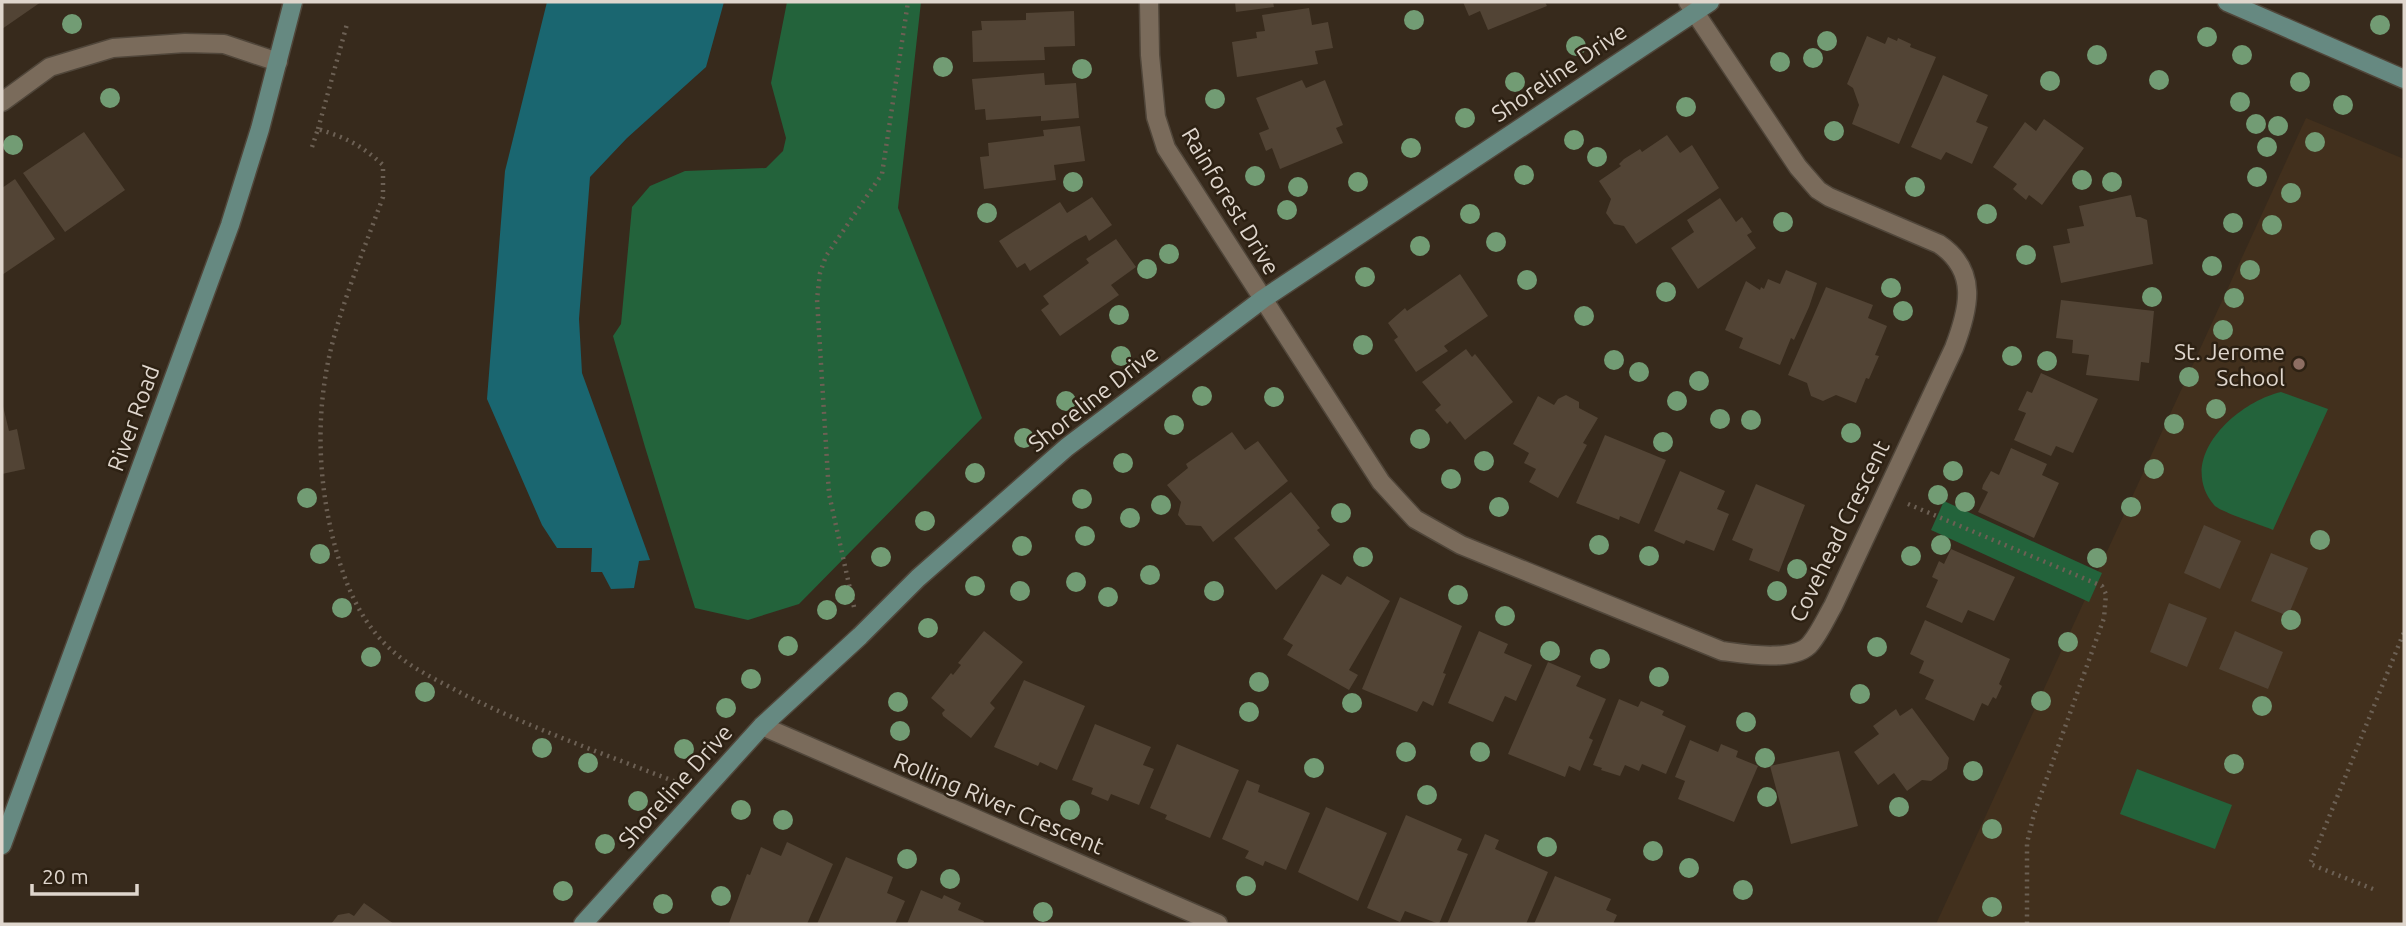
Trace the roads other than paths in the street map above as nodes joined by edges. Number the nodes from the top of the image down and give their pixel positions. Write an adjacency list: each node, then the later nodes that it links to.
1 (293, 2): 5 (street, River Road)
2 (1149, 2): 8 (street, Rainforest Drive)
3 (2227, 2): 6 (street)
4 (1697, 5): 8 (street, Shoreline Drive); 8 (street, Covehead Crescent)
5 (278, 62): 7 (street); 10 (street, River Road)
6 (2404, 79)
7 (2, 102)
8 (1263, 299): 9 (street, Shoreline Drive)
9 (762, 726): 11 (street, Shoreline Drive); 12 (street, Rolling River Crescent)
10 (2, 845)
11 (583, 924)
12 (1218, 924)

